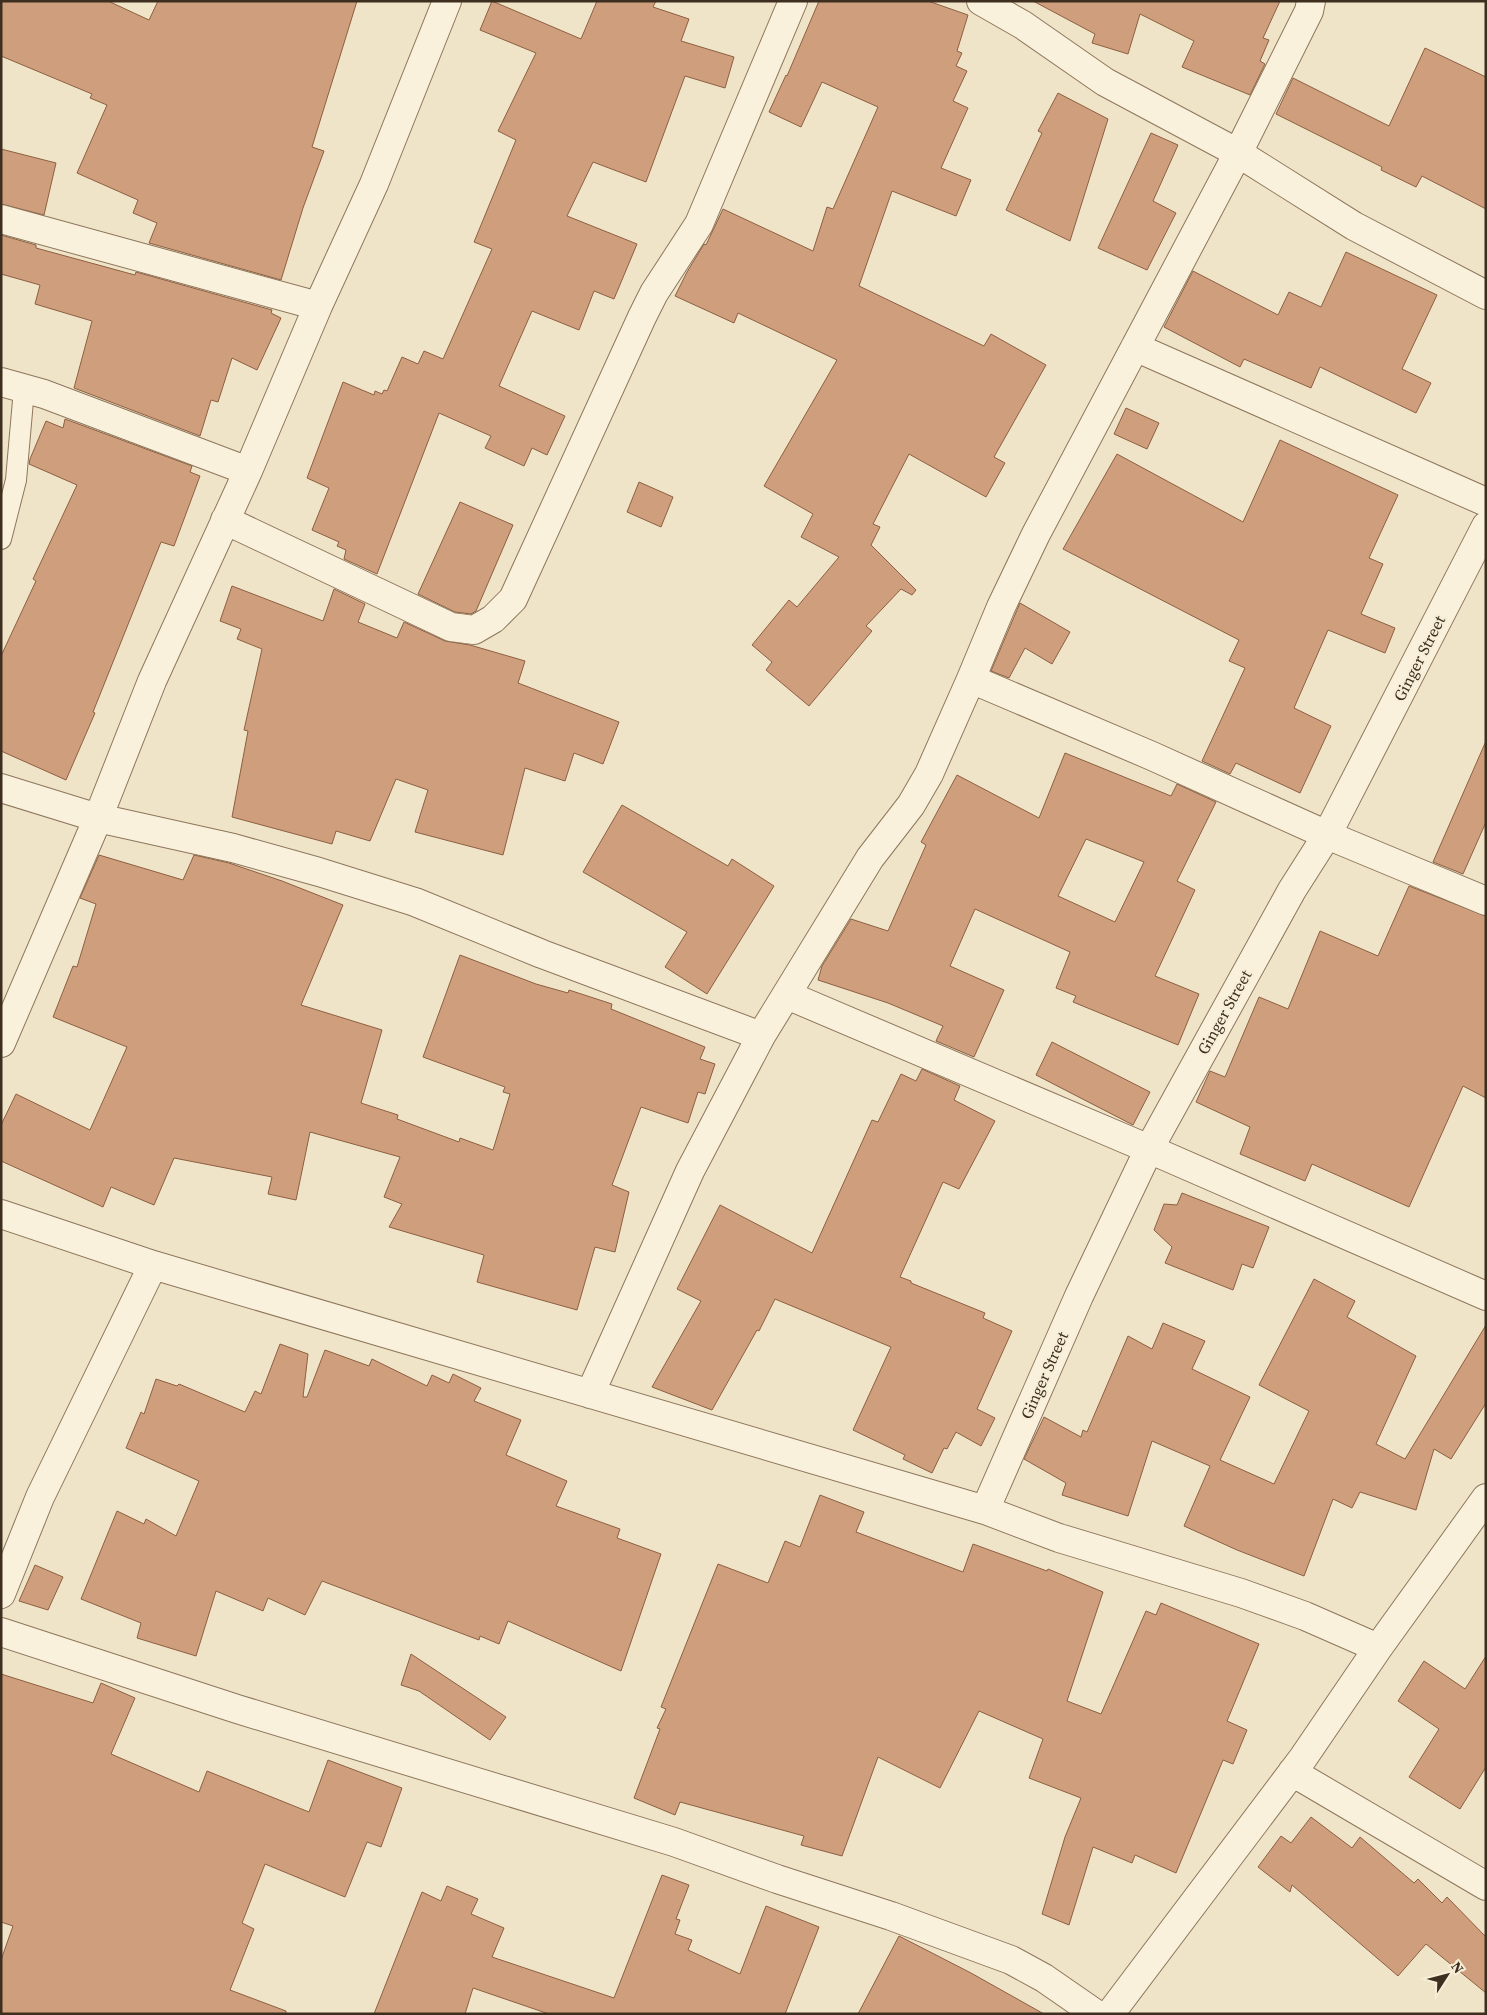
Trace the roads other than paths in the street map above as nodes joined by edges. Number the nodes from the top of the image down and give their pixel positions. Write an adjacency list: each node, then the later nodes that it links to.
1 (446, 1): 8 (street)
2 (793, 1): 13 (street)
3 (982, 1): 5 (street)
4 (1312, 1): 5 (street)
5 (1238, 152): 7 (street); 9 (street)
6 (1, 219): 8 (street)
7 (1486, 295)
8 (318, 306): 11 (street)
9 (1135, 347): 12 (street); 16 (street)
10 (12, 386): 11 (street); 15 (lane)
11 (248, 471): 13 (street)
12 (1486, 502)
13 (225, 520): 18 (street)
14 (1486, 526): 19 (street, Ginger Street)
15 (1, 539)
16 (971, 679): 19 (street); 21 (street)
17 (1, 788): 18 (street)
18 (98, 818): 22 (street); 23 (street)
19 (1327, 835): 20 (street); 24 (street, Ginger Street)
20 (1486, 901)
21 (786, 995): 22 (street); 24 (street)
22 (761, 1036): 28 (street)
23 (1, 1043)
24 (1149, 1149): 27 (street); 30 (street, Ginger Street)
25 (1, 1214): 26 (street)
26 (153, 1265): 28 (street); 31 (street)
27 (1486, 1296)
28 (590, 1394): 30 (street)
29 (1486, 1498): 33 (street)
30 (985, 1510): 33 (street)
31 (1, 1594)
32 (1, 1632): 36 (street)
33 (1378, 1648): 34 (street)
34 (1292, 1772): 35 (street); 37 (street)
35 (1486, 1886)
36 (1096, 2014)
37 (1110, 2014)

